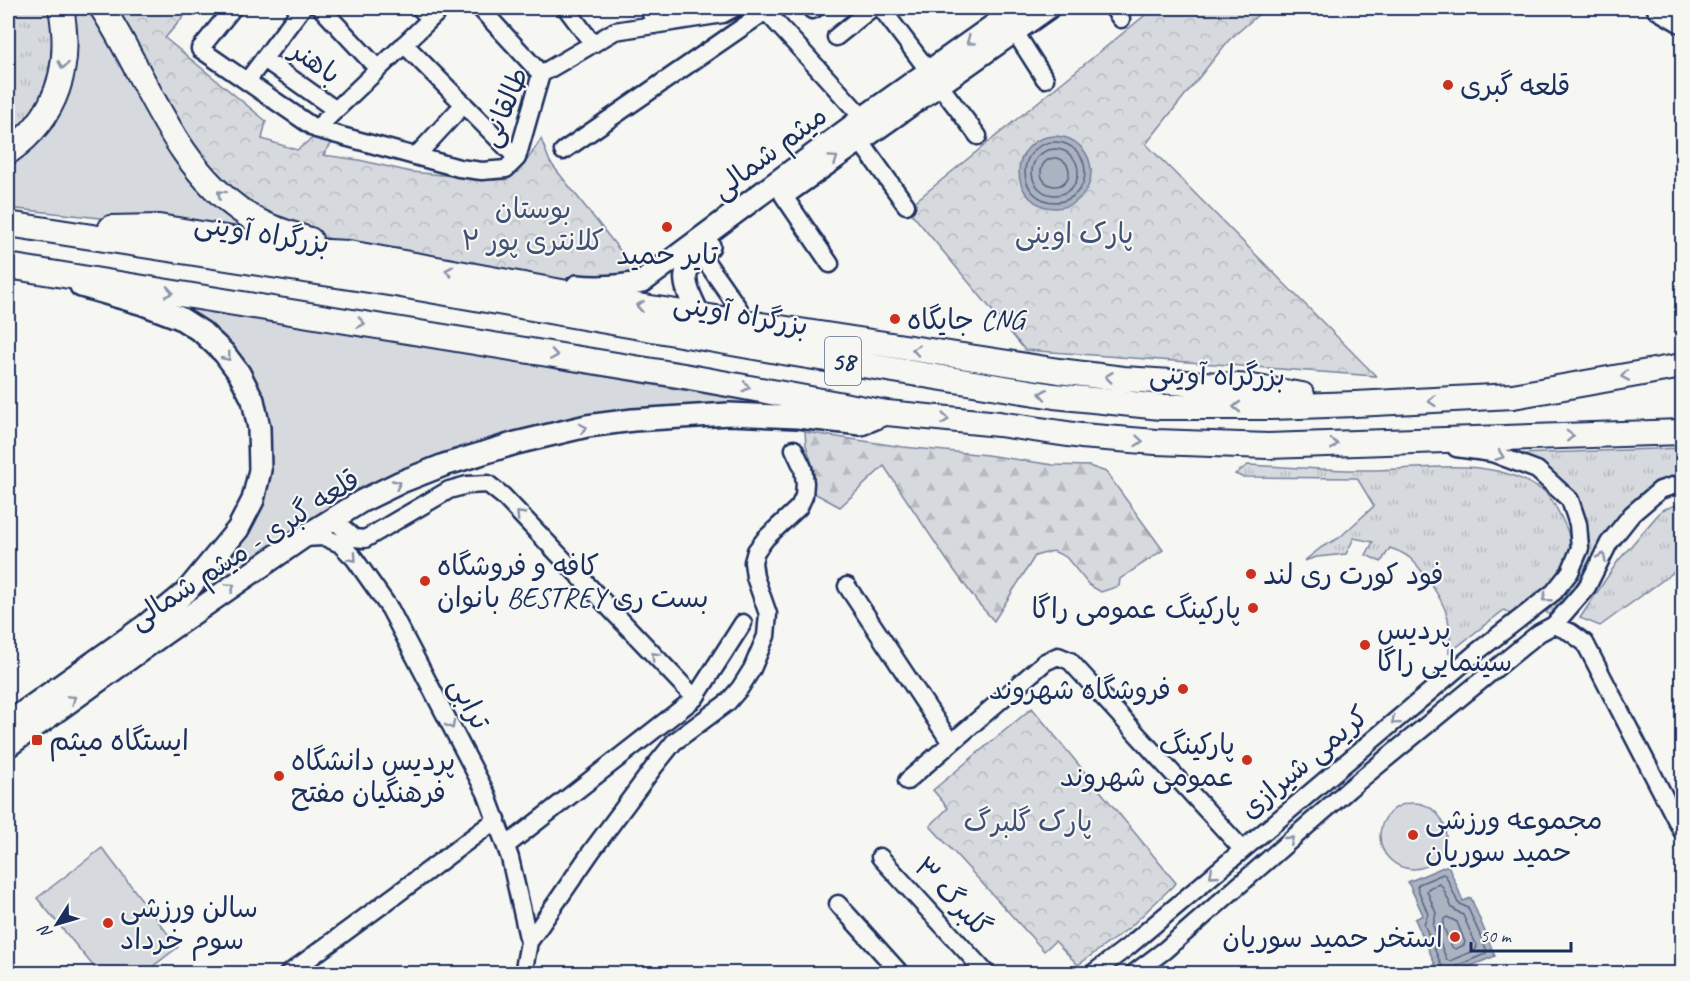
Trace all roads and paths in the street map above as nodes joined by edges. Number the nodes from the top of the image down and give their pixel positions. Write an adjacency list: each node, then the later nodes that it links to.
1 (61, 8): 36 (highway, one-way to 36)
2 (102, 8): 44 (highway, one-way to 2)
3 (233, 8): 28 (street, طالقانی)
4 (302, 8): 23 (street)
5 (321, 8): 24 (street)
6 (480, 8): 25 (street)
7 (566, 8): 22 (street)
8 (649, 8): 18 (street)
9 (872, 8): 20 (street)
10 (881, 8): 26 (street)
11 (1018, 8): 26 (main road, میثم شمالی, one-way to 26)
12 (1048, 8): 19 (main road, میثم شمالی)
13 (1658, 8): 17 (main road)
14 (764, 9): 31 (street); 35 (street)
15 (726, 10): 18 (street, طالقانی)
16 (431, 11): 21 (street)
17 (1683, 22)
18 (655, 25): 22 (street, طالقانی)
19 (1015, 32): 26 (main road, میثم شمالی); 27 (street)
20 (836, 37)
21 (404, 44): 24 (street); 29 (street)
22 (593, 44): 25 (street, طالقانی)
23 (264, 59): 28 (street); 30 (street, باهنر)
24 (378, 69): 30 (street)
25 (541, 74): 38 (street, طالقانی)
26 (934, 78): 31 (main road, میثم شمالی); 33 (street); 34 (main road, میثم شمالی)
27 (1045, 79)
28 (247, 81): 32 (street, طالقانی)
29 (464, 105): 37 (street); 38 (street)
30 (336, 110): 32 (street)
31 (863, 118): 47 (main road, میثم شمالی)
32 (316, 129): 37 (street, طالقانی)
33 (978, 136)
34 (860, 141): 39 (main road, میثم شمالی, one-way to 34); 40 (street)
35 (563, 151)
36 (8, 152)
37 (416, 156): 38 (street, طالقانی)
38 (517, 158)
39 (783, 195): 43 (main road, میثم شمالی); 45 (street)
40 (906, 205)
41 (8, 224): 42 (highway, بزرگراه آوینی / 58)
42 (52, 230): 44 (highway); 51 (highway, بزرگراه آوینی / 58, one-way to 42)
43 (700, 253): 48 (street); 49 (main road, میثم شمالی)
44 (349, 254): 47 (highway, one-way to 44)
45 (830, 264)
46 (15, 267): 52 (highway, 58, one-way to 52); 63 (main road, قلعه گبری - میثم شمالی, one-way to 63)
47 (536, 286): 49 (highway, one-way to 47)
48 (739, 309)
49 (699, 315): 51 (highway, one-way to 49)
50 (1683, 366): 51 (highway, بزرگراه آوینی / 58, one-way to 51)
51 (1354, 405)
52 (887, 413): 54 (highway, 58, one-way to 54); 57 (main road, قلعه گبری - میثم شمالی, one-way to 52)
53 (1683, 432): 54 (highway, 58, one-way to 53)
54 (1401, 442): 60 (street, کریمی شیرازی, one-way to 60)
55 (794, 448): 78 (street)
56 (1683, 483): 62 (street, one-way to 56)
57 (333, 519): 58 (main road, قلعه گبری - میثم شمالی); 65 (street, one-way to 57)
58 (302, 538): 63 (main road, قلعه گبری - میثم شمالی, one-way to 58); 70 (street, ترابی, one-way to 70)
59 (847, 586): 67 (street)
60 (1525, 614): 64 (street); 73 (street, کریمی شیرازی, one-way to 73)
61 (743, 623): 65 (street)
62 (1554, 625): 64 (street, کریمی شیرازی); 71 (street)
63 (159, 626): 66 (main road, قلعه گبری - میثم شمالی); 68 (main road, قلعه گبری - میثم شمالی, one-way to 63)
64 (1539, 633): 77 (street, کریمی شیرازی, one-way to 64)
65 (695, 698): 72 (street)
66 (8, 723)
67 (951, 743): 69 (street); 73 (street)
68 (8, 746)
69 (907, 781)
70 (497, 819): 72 (street, ترابی); 79 (street)
71 (1683, 831)
72 (506, 846): 78 (street, ترابی)
73 (1242, 849): 76 (street, کریمی شیرازی, one-way to 76)
74 (879, 857): 82 (street, گلبرگ ۳)
75 (838, 904): 81 (street)
76 (1177, 905): 77 (street); 83 (street, کریمی شیرازی)
77 (1194, 925): 84 (street, کریمی شیرازی)
78 (529, 942): 80 (street)
79 (288, 974)
80 (523, 974)
81 (901, 974)
82 (987, 974)
83 (1092, 974)
84 (1133, 974)

